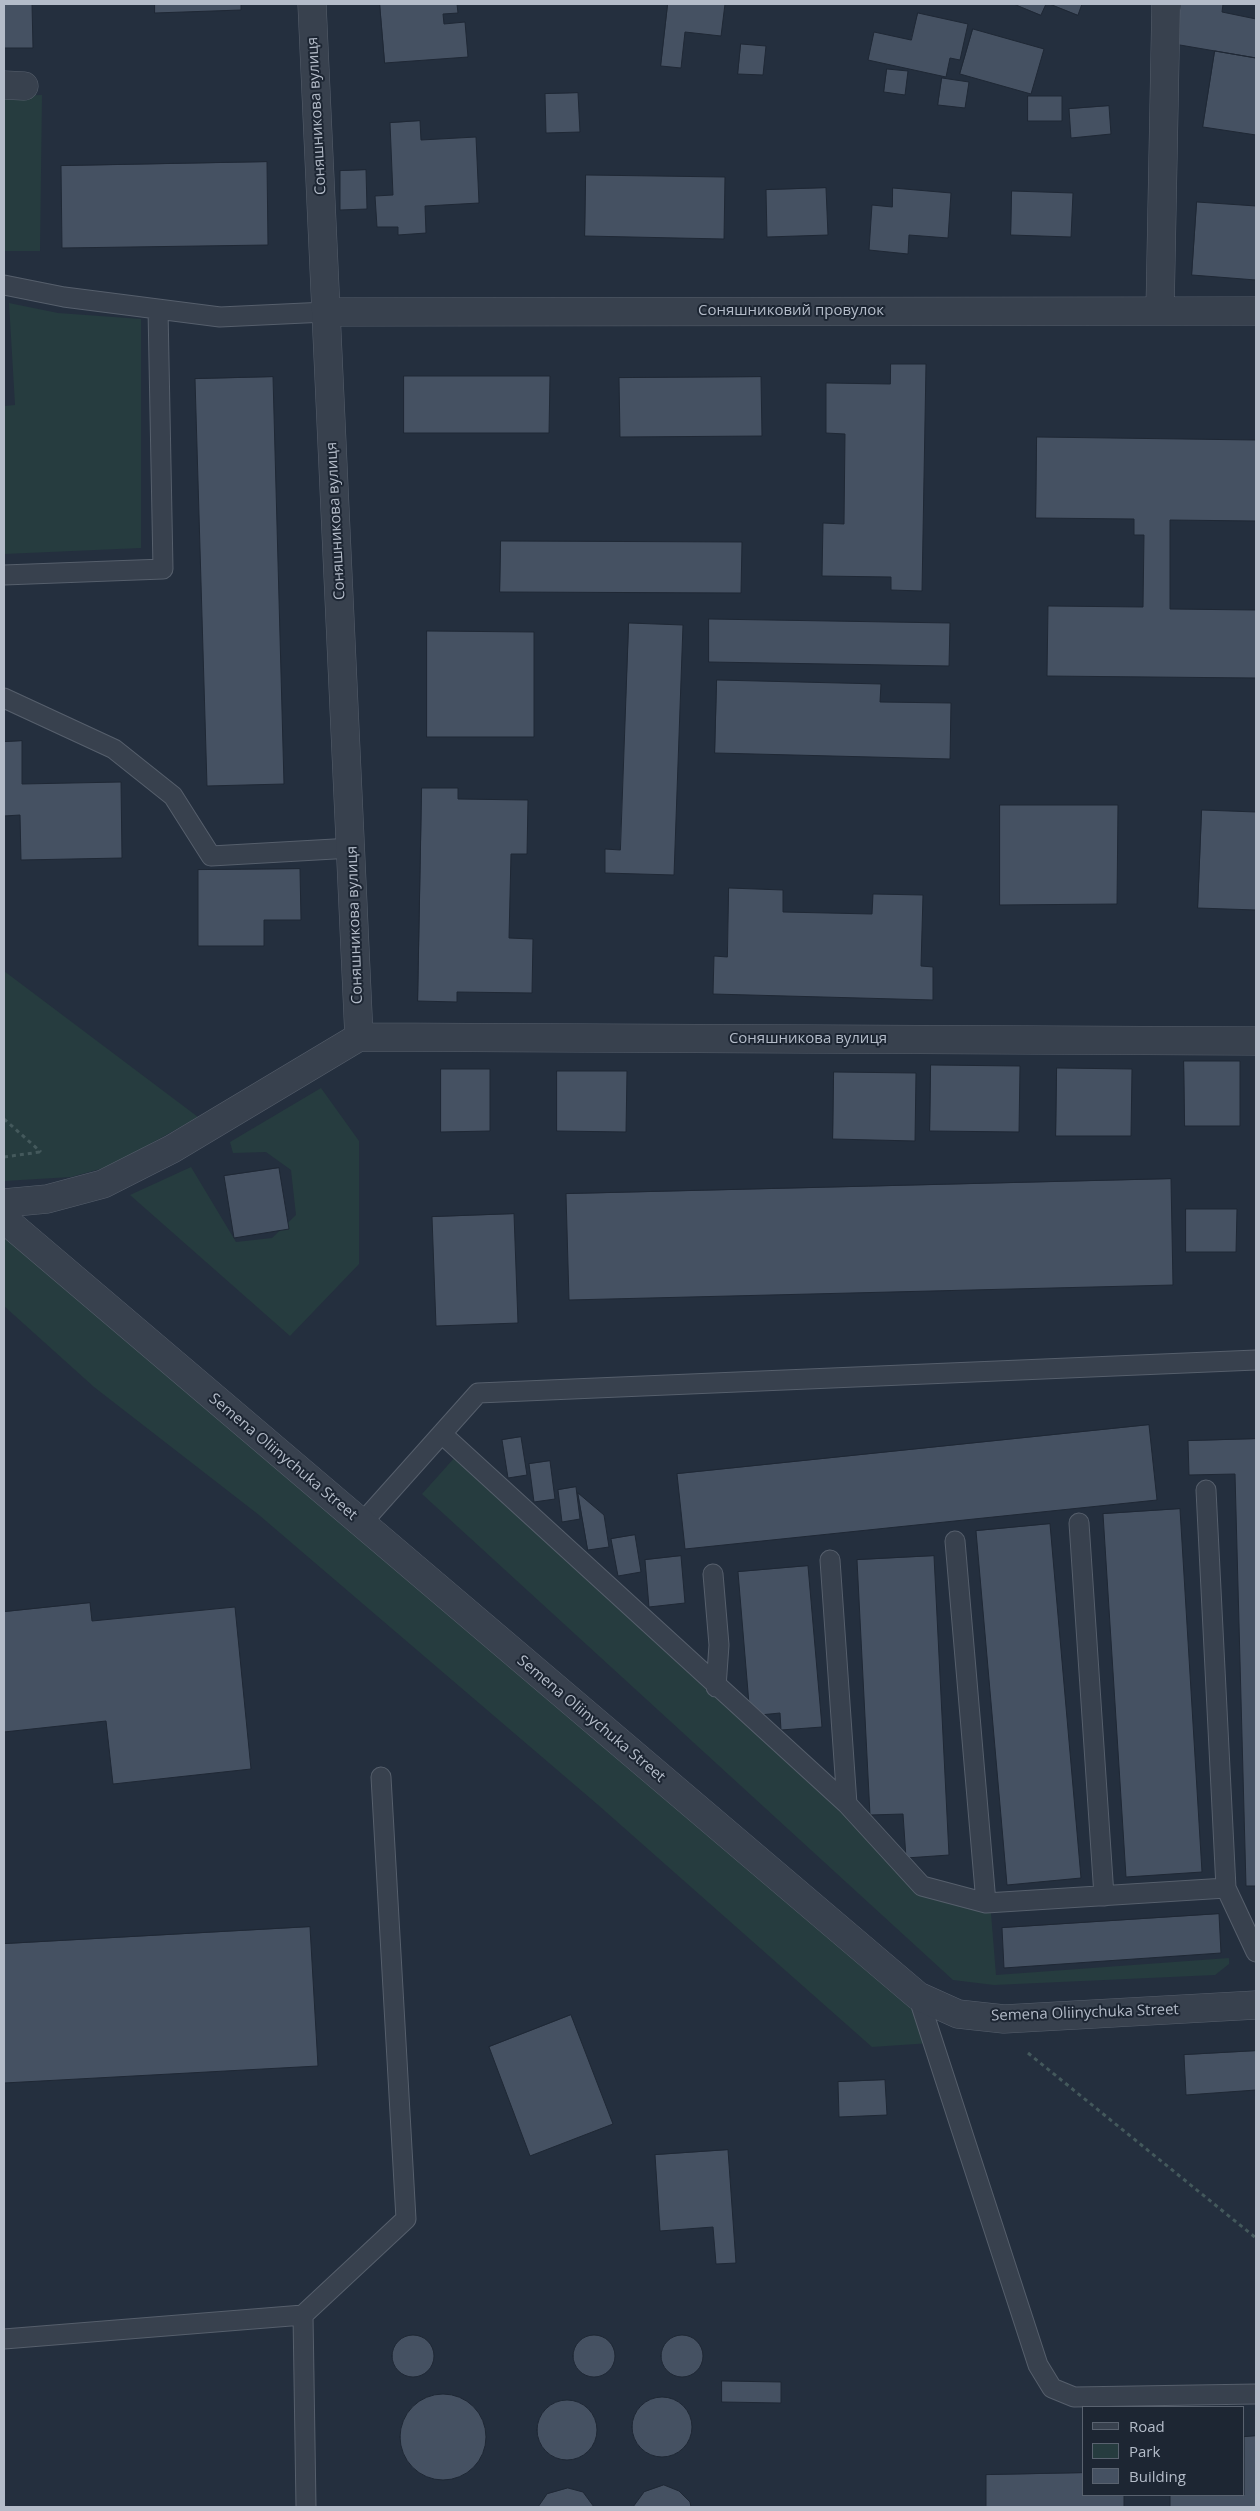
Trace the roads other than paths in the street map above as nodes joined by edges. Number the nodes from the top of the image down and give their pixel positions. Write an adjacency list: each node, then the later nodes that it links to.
1 (312, 4): 7 (street, Соняшникова вулиця)
2 (1166, 4): 5 (street)
3 (4, 285): 4 (lane)
4 (158, 308): 7 (lane); 8 (lane)
5 (1160, 310): 6 (street, Соняшниковий провулок); 7 (street, Соняшниковий провулок)
6 (1256, 311)
7 (326, 312): 10 (street, Соняшникова вулиця)
8 (4, 575)
9 (4, 698): 10 (lane)
10 (352, 848): 11 (street, Соняшникова вулиця)
11 (360, 1038): 12 (street, Соняшникова вулиця); 13 (street)
12 (1256, 1042)
13 (4, 1203)
14 (4, 1219): 19 (street, Semena Oliinychuka Street)
15 (1256, 1360): 16 (lane)
16 (442, 1434): 19 (lane); 23 (lane)
17 (1206, 1490): 26 (lane)
18 (1079, 1523): 27 (lane)
19 (361, 1524): 30 (street, Semena Oliinychuka Street)
20 (955, 1541): 28 (lane)
21 (830, 1560): 25 (lane)
22 (713, 1574): 23 (lane)
23 (716, 1687): 25 (lane)
24 (381, 1778): 32 (lane)
25 (847, 1804): 28 (lane)
26 (1226, 1888): 27 (lane); 29 (lane)
27 (1104, 1896): 28 (lane)
28 (986, 1904)
29 (1256, 1952)
30 (918, 1996): 31 (street, Semena Oliinychuka Street); 34 (lane)
31 (1256, 2005)
32 (303, 2315): 33 (lane); 35 (lane)
33 (4, 2338)
34 (1256, 2394)
35 (306, 2507)

